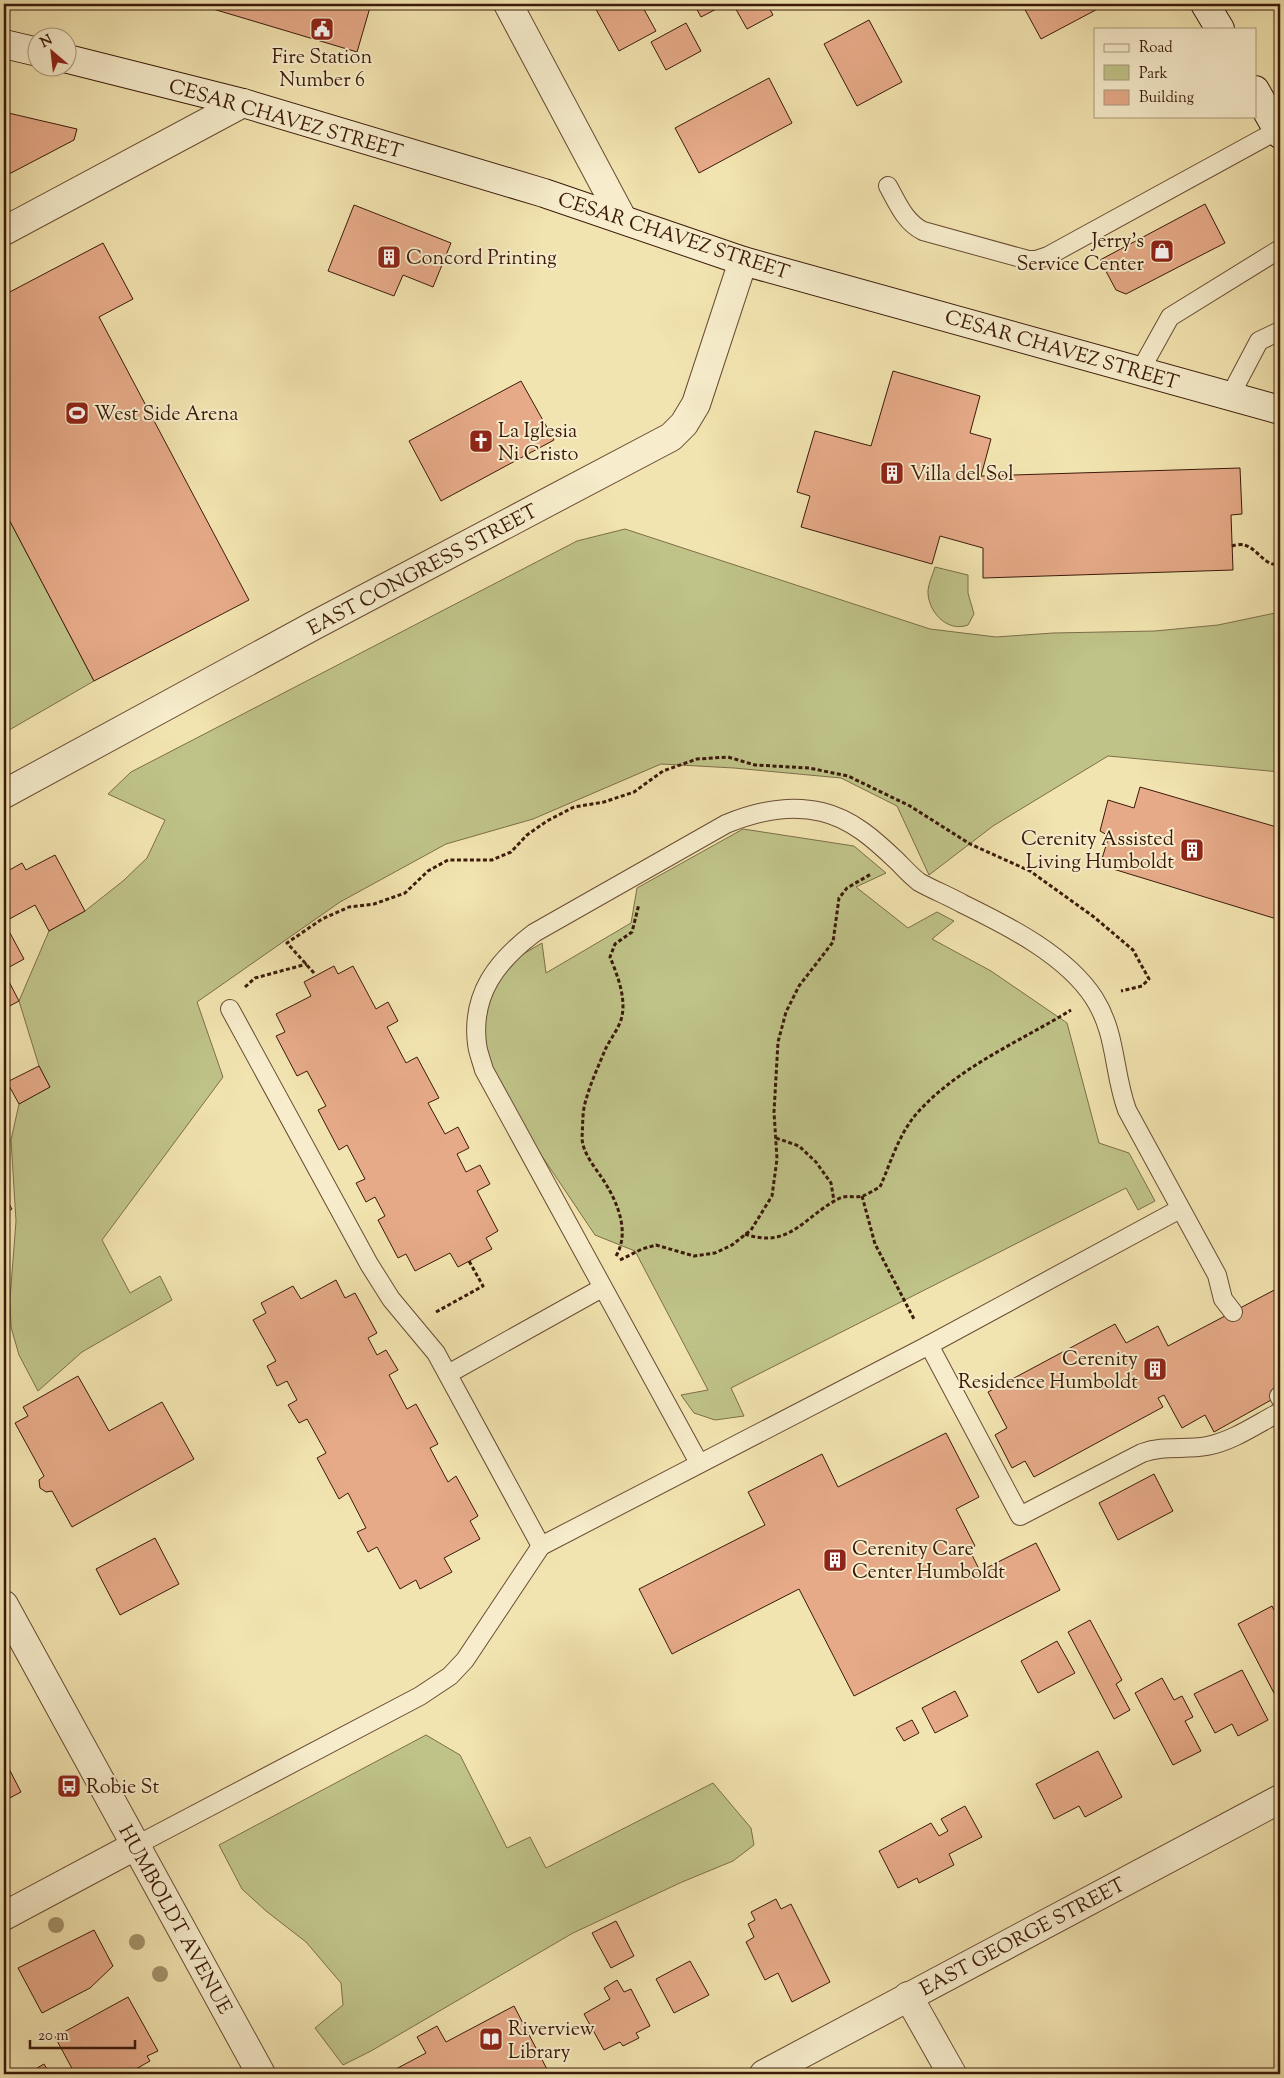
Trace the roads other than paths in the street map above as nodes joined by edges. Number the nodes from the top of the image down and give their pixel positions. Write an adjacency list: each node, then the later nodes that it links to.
1 (508, 4): 11 (street)
2 (1205, 4): 3 (street)
3 (1219, 28)
4 (4, 44): 5 (street)
5 (28, 50)
6 (78, 62): 8 (street, CESAR CHAVEZ STREET)
7 (1256, 92): 9 (street)
8 (243, 103): 11 (street, CESAR CHAVEZ STREET); 12 (street)
9 (1278, 125): 10 (lane)
10 (888, 186)
11 (622, 218): 14 (street, CESAR CHAVEZ STREET)
12 (4, 231)
13 (1280, 248): 16 (lane)
14 (743, 260): 16 (street, CESAR CHAVEZ STREET); 19 (street, EAST CONGRESS STREET)
15 (1280, 331): 17 (lane)
16 (1140, 371): 17 (street, CESAR CHAVEZ STREET)
17 (1230, 396): 18 (street, CESAR CHAVEZ STREET)
18 (1280, 410)
19 (4, 794)
20 (230, 1009): 25 (lane)
21 (1180, 1210): 22 (lane); 23 (lane); 24 (lane)
22 (598, 1280): 25 (lane); 27 (lane)
23 (1239, 1309)
24 (929, 1344): 26 (lane); 27 (lane)
25 (448, 1374): 28 (lane)
26 (1280, 1402)
27 (700, 1463): 28 (lane)
28 (542, 1546): 31 (lane)
29 (4, 1606): 31 (street, HUMBOLDT AVENUE)
30 (1280, 1799): 33 (street, EAST GEORGE STREET)
31 (135, 1846): 32 (street); 34 (street, HUMBOLDT AVENUE)
32 (4, 1916)
33 (908, 1996): 35 (street, EAST GEORGE STREET); 36 (street)
34 (261, 2074)
35 (764, 2074)
36 (952, 2074)

